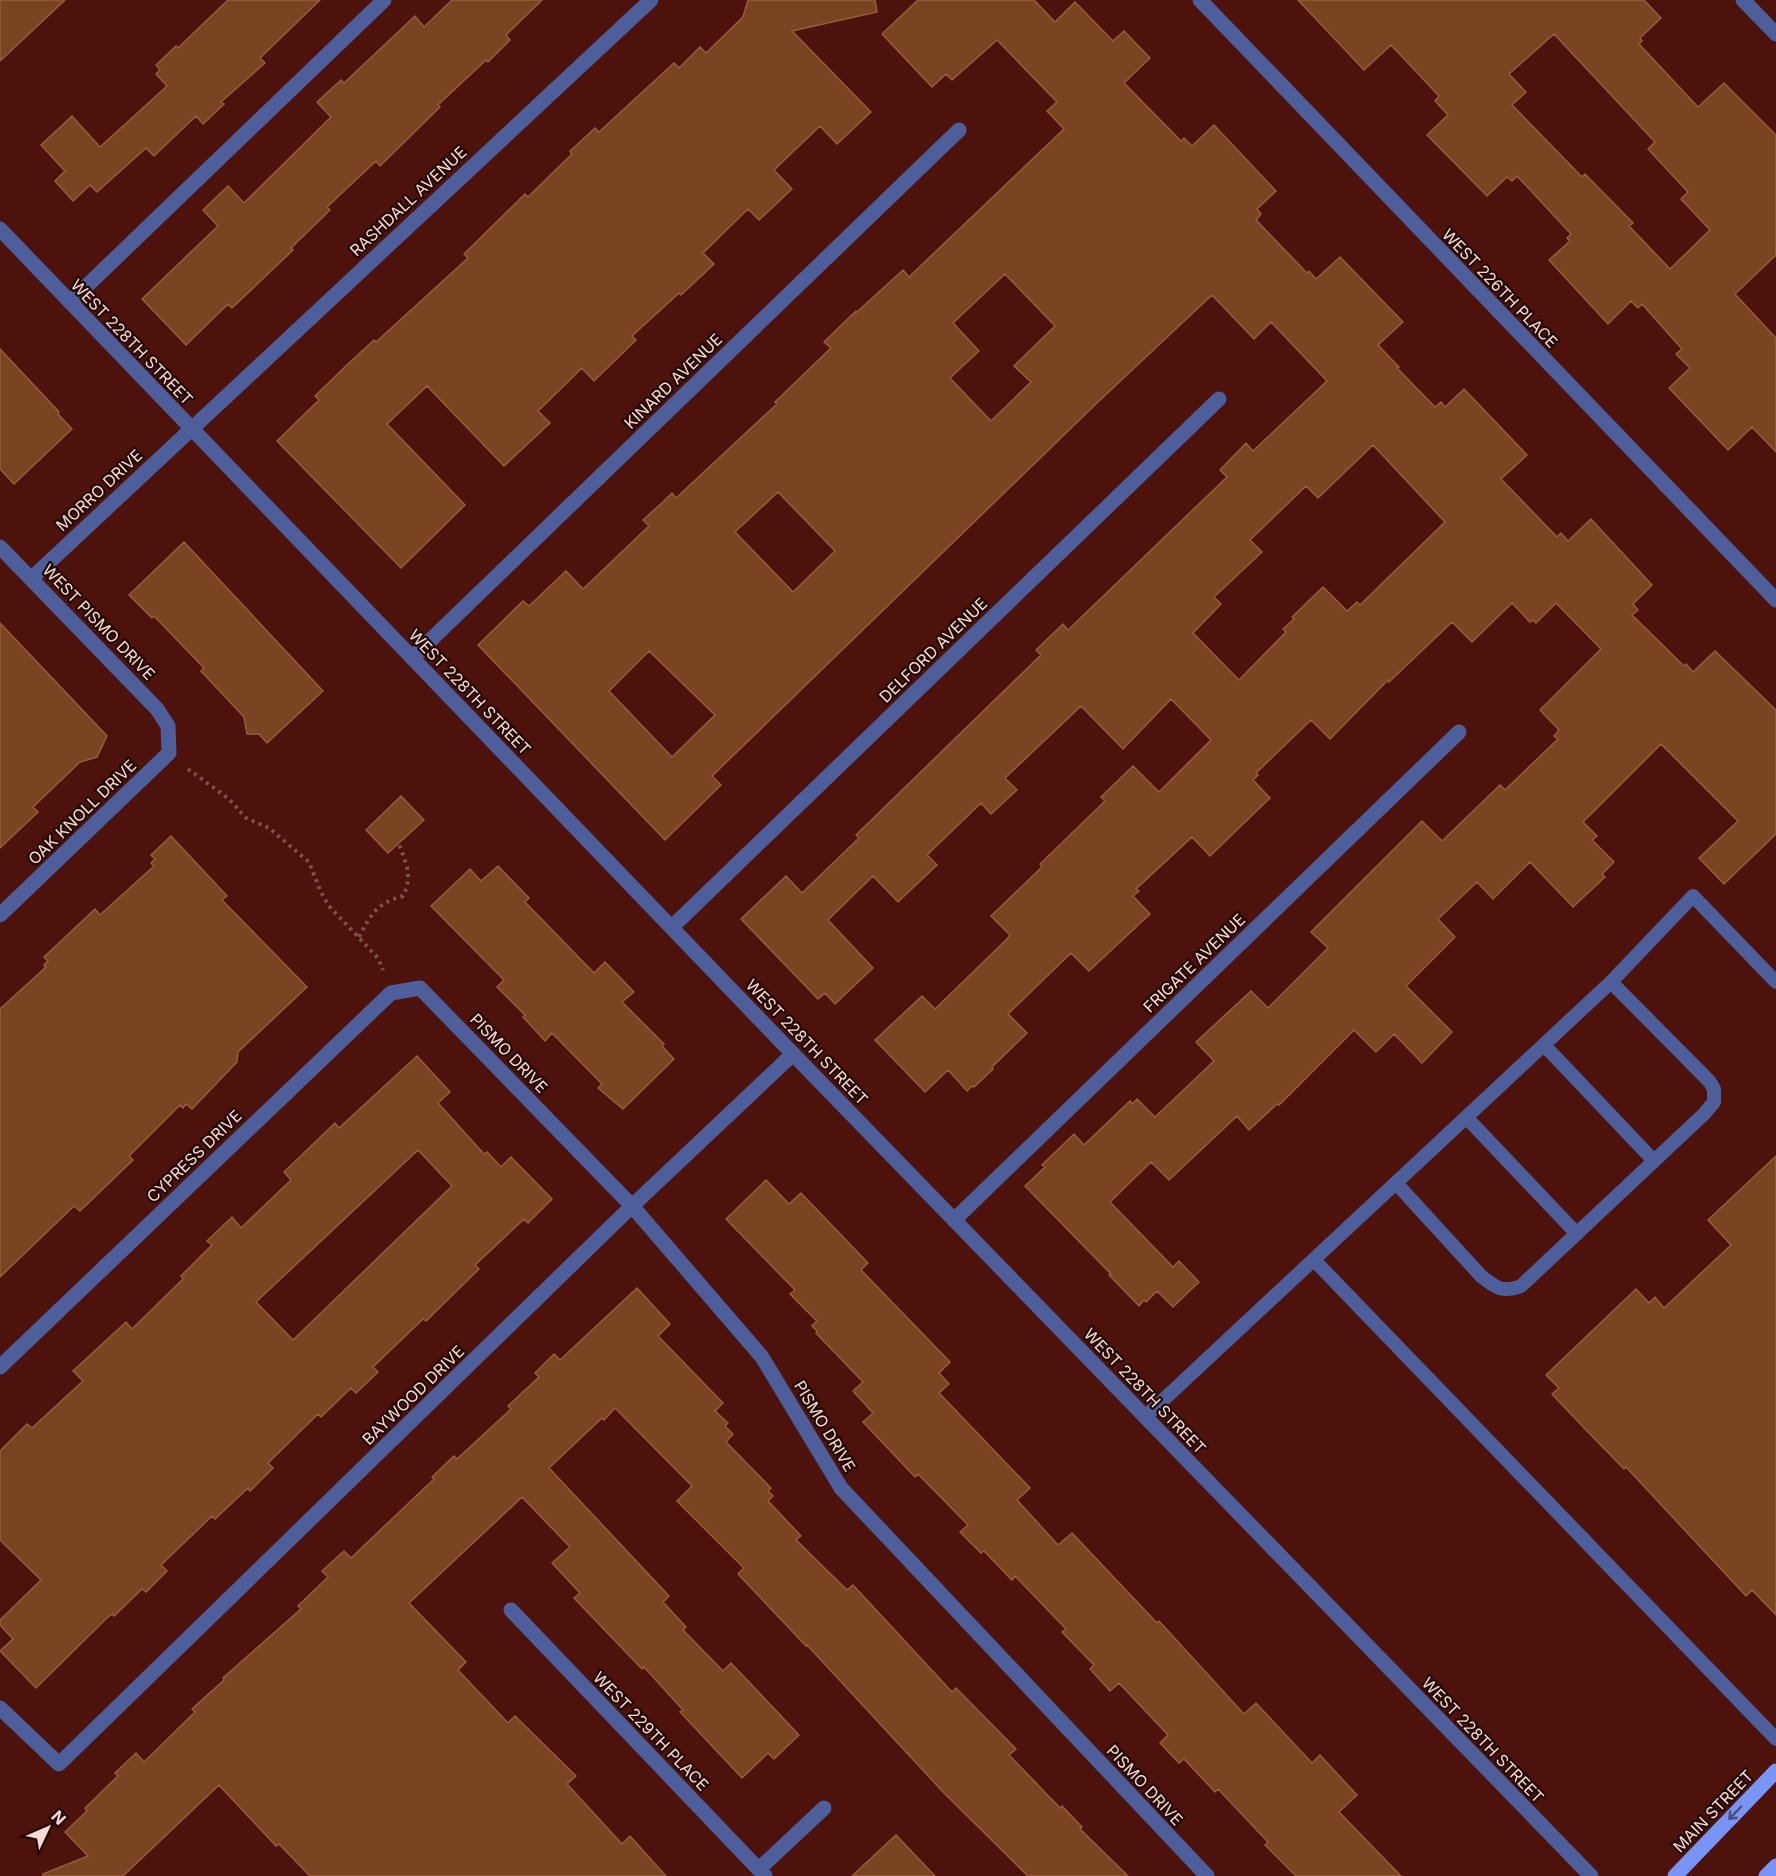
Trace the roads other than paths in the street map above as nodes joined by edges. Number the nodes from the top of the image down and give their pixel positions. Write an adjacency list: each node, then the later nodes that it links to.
1 (384, 0): 8 (street)
2 (651, 0): 10 (street, RASHDALL AVENUE)
3 (1200, 0): 13 (street, WEST 226TH PLACE)
4 (1743, 0): 5 (street)
5 (1776, 34)
6 (959, 130): 14 (street, KINARD AVENUE)
7 (0, 230): 8 (street, WEST 228TH STREET)
8 (70, 302): 10 (street, WEST 228TH STREET)
9 (1219, 399): 18 (street, DELFORD AVENUE)
10 (190, 428): 12 (street, MORRO DRIVE); 14 (street, WEST 228TH STREET)
11 (0, 547): 12 (street, WEST PISMO DRIVE)
12 (32, 578): 16 (street, WEST PISMO DRIVE)
13 (1776, 600)
14 (412, 658): 18 (street, WEST 228TH STREET)
15 (1459, 732): 28 (street, FRIGATE AVENUE)
16 (169, 753): 17 (street, OAK KNOLL DRIVE)
17 (0, 915)
18 (672, 927): 23 (street, WEST 228TH STREET)
19 (1611, 982): 20 (lane); 22 (lane); 25 (lane)
20 (1776, 982)
21 (391, 993): 27 (street, PISMO DRIVE); 31 (street, CYPRESS DRIVE)
22 (1544, 1045): 24 (lane); 25 (lane)
23 (793, 1054): 27 (street, BAYWOOD DRIVE); 28 (street, WEST 228TH STREET)
24 (1466, 1117): 26 (lane); 29 (lane)
25 (1654, 1161): 29 (lane)
26 (1396, 1183): 29 (lane); 30 (lane)
27 (632, 1206): 34 (street, BAYWOOD DRIVE); 40 (street, PISMO DRIVE)
28 (954, 1220): 32 (street, WEST 228TH STREET)
29 (1577, 1234)
30 (1314, 1260): 32 (lane); 35 (lane)
31 (0, 1366)
32 (1145, 1418): 41 (street, WEST 228TH STREET)
33 (511, 1610): 39 (street, WEST 229TH PLACE)
34 (0, 1708)
35 (1776, 1739)
36 (1776, 1771): 42 (main road, MAIN STREET, one-way to 42)
37 (824, 1808): 39 (street)
38 (1776, 1866): 43 (main road)
39 (762, 1872)
40 (1207, 1876)
41 (1591, 1876)
42 (1675, 1876)
43 (1766, 1876)

